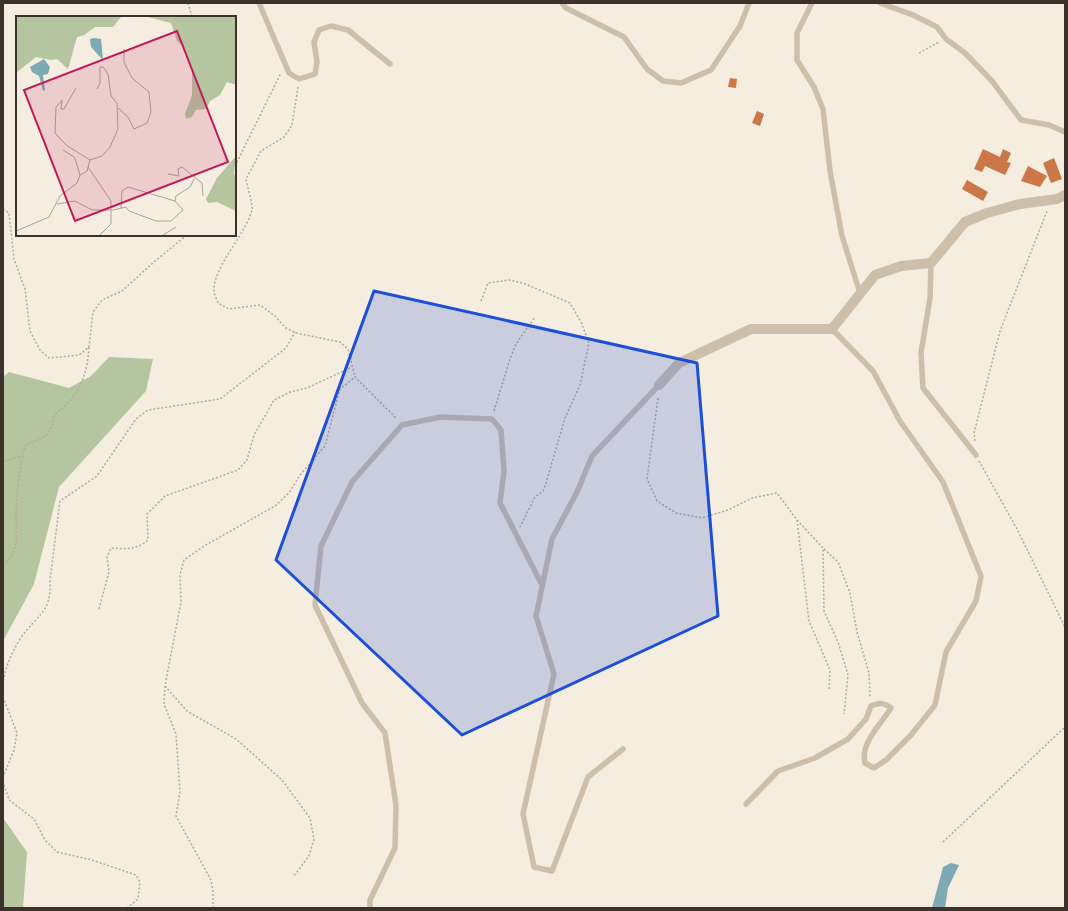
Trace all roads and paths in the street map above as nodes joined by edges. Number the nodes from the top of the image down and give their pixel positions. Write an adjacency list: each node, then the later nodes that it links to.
1 (188, 3): 7 (path)
2 (259, 3): 10 (lane)
3 (562, 3): 4 (lane)
4 (749, 3)
5 (812, 3): 20 (lane)
6 (880, 3): 8 (lane)
7 (192, 16)
8 (946, 39): 9 (path); 13 (lane)
9 (919, 53)
10 (286, 64): 12 (lane); 14 (path)
11 (390, 64): 12 (lane)
12 (299, 79): 24 (path)
13 (1065, 132)
14 (236, 164)
15 (1065, 195): 16 (street)
16 (1051, 199): 19 (street); 31 (path)
17 (3, 208): 25 (path)
18 (186, 236): 25 (path)
19 (931, 263): 20 (street); 31 (lane)
20 (860, 293): 23 (street)
21 (481, 301): 35 (path)
22 (535, 317): 29 (path)
23 (832, 329): 28 (street); 45 (lane)
24 (294, 332): 26 (path); 41 (path)
25 (89, 347): 32 (path)
26 (352, 367): 27 (path); 39 (path)
27 (355, 377): 30 (path); 42 (path)
28 (659, 385): 34 (path); 38 (lane)
29 (492, 419): 30 (lane); 35 (lane)
30 (402, 425): 56 (lane)
31 (976, 455): 40 (path)
32 (22, 456): 33 (path); 37 (path)
33 (3, 462)
34 (797, 520): 36 (path); 43 (path)
35 (516, 534): 38 (lane)
36 (823, 548): 45 (path); 46 (path)
37 (3, 565)
38 (542, 585): 48 (lane)
39 (99, 609)
40 (1065, 628)
41 (3, 685)
42 (165, 686): 53 (path); 55 (path)
43 (829, 690)
44 (3, 697): 49 (path)
45 (871, 706): 51 (lane)
46 (844, 714)
47 (1065, 727): 52 (path)
48 (623, 749)
49 (3, 776)
50 (3, 781): 54 (path)
51 (746, 804)
52 (943, 842)
53 (293, 877)
54 (127, 908)
55 (213, 908)
56 (370, 908)

